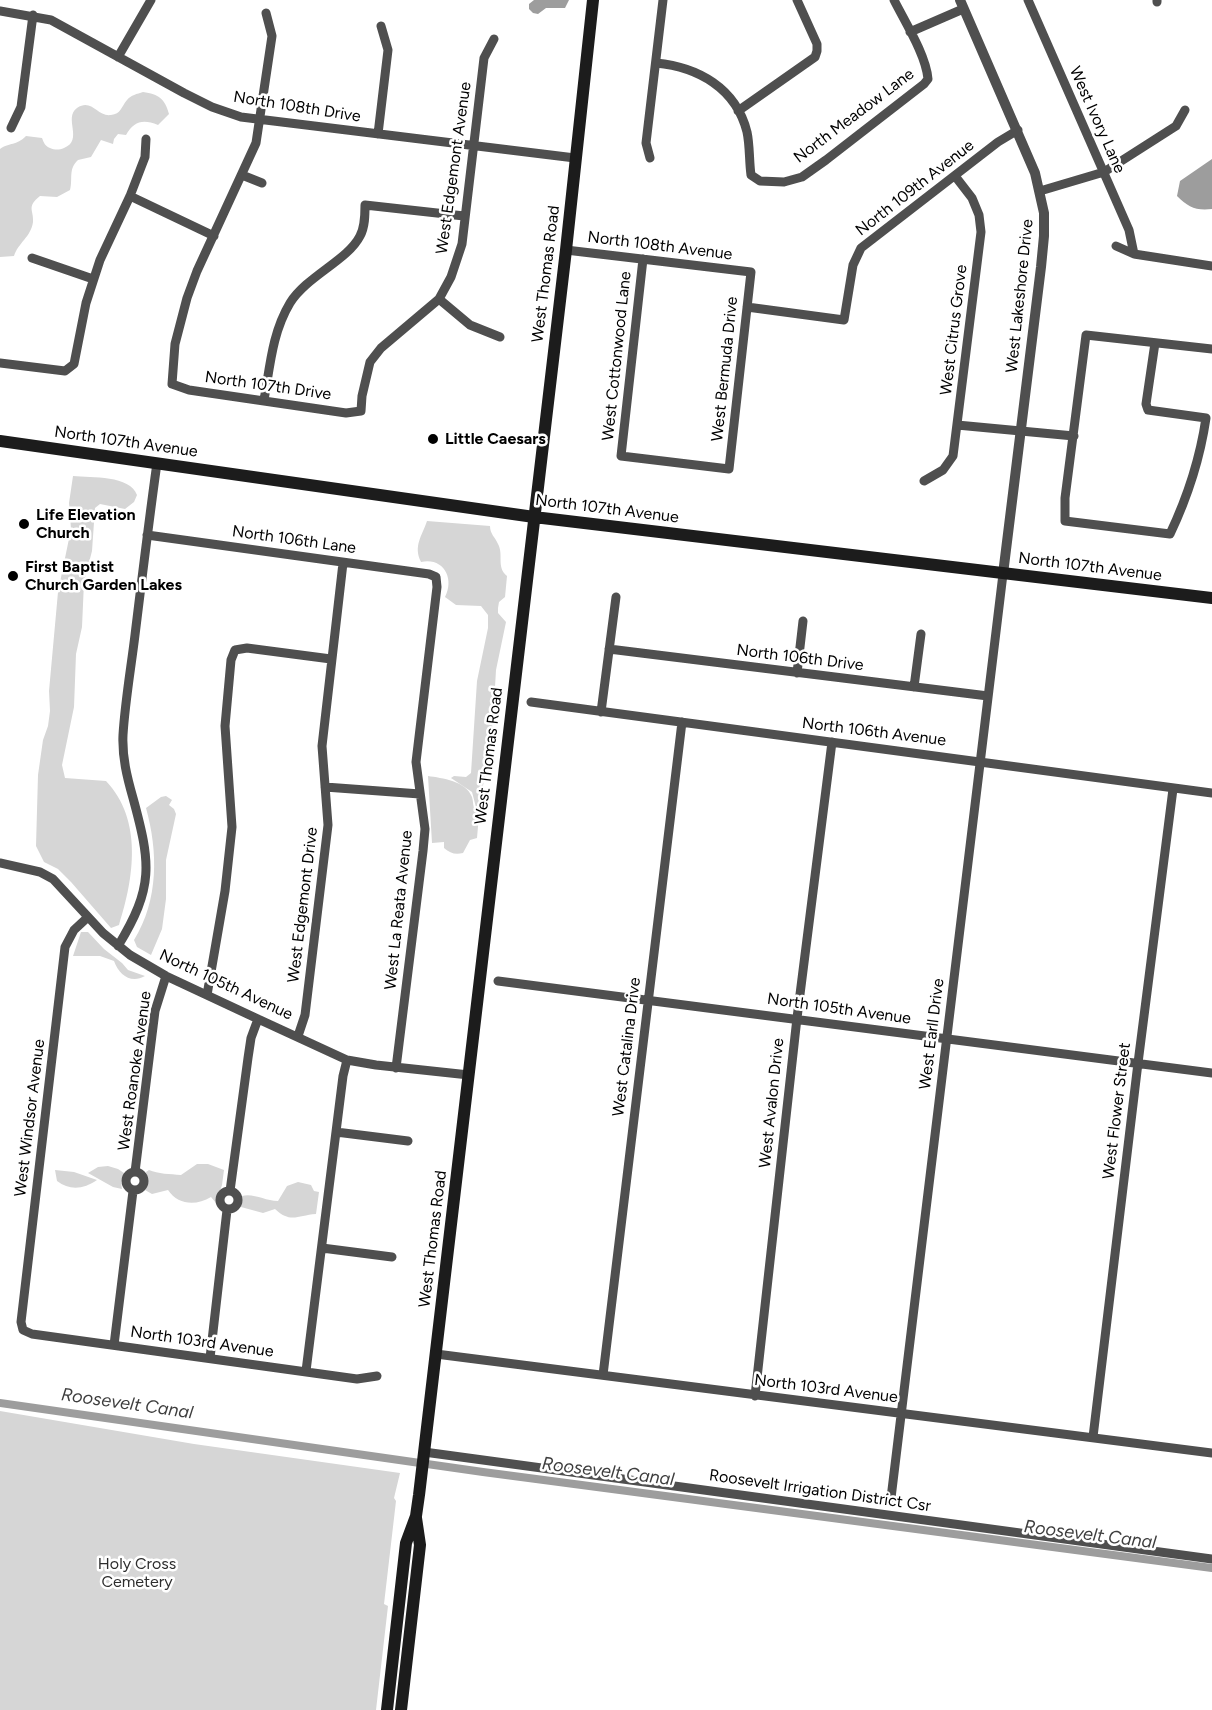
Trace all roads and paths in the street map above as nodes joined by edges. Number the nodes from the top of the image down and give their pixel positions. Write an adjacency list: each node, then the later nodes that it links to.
1 (151, 0): 14 (street)
2 (593, 0): 24 (main road, West Thomas Road)
3 (663, 0): 15 (street)
4 (797, 0): 17 (street)
5 (894, 0): 12 (street)
6 (1028, 0): 26 (street, West Ivory Lane)
7 (961, 5): 12 (street); 20 (street, West Lakeshore Drive)
8 (0, 11): 10 (street, North 108th Drive)
9 (266, 13): 18 (street)
10 (33, 15): 14 (street, North 108th Drive); 19 (street)
11 (381, 26): 21 (street)
12 (910, 32): 17 (street, North Meadow Lane)
13 (494, 39): 23 (street, West Edgemont Avenue)
14 (118, 57): 18 (street, North 108th Drive)
15 (656, 63): 17 (street, North Meadow Lane); 25 (street)
16 (1185, 110): 26 (street)
17 (738, 111)
18 (261, 120): 21 (street, North 108th Drive); 27 (street)
19 (11, 128)
20 (1018, 130): 28 (street, North 109th Avenue); 30 (street, West Lakeshore Drive)
21 (378, 134): 23 (street, North 108th Drive)
22 (146, 138): 31 (street)
23 (472, 145): 24 (street, North 108th Drive); 32 (street, West Edgemont Avenue)
24 (575, 158): 35 (main road, West Thomas Road)
25 (650, 158)
26 (1104, 172): 30 (street); 36 (street, West Ivory Lane)
27 (242, 175): 29 (street); 33 (street)
28 (955, 176): 43 (street, North 109th Avenue); 50 (street, West Citrus Grove)
29 (262, 183)
30 (1040, 190): 51 (street, West Lakeshore Drive)
31 (129, 196): 33 (street); 41 (street)
32 (464, 216): 42 (street, West Edgemont Avenue); 48 (street)
33 (214, 236): 48 (street, North 107th Drive)
34 (1116, 246): 36 (street)
35 (566, 250): 38 (street, North 108th Avenue); 57 (main road, West Thomas Road)
36 (1134, 254): 39 (street)
37 (32, 258): 41 (street)
38 (643, 259): 40 (street, North 108th Avenue); 55 (street, West Cottonwood Lane)
39 (1212, 266)
40 (752, 272): 43 (street, West Bermuda Drive)
41 (93, 279): 47 (street)
42 (439, 299): 44 (street); 49 (street, West Edgemont Avenue)
43 (747, 308): 55 (street, West Bermuda Drive)
44 (500, 337)
45 (1155, 343): 46 (street); 52 (street); 52 (street)
46 (1212, 349)
47 (0, 363)
48 (264, 400): 49 (street, North 107th Drive)
49 (361, 411)
50 (957, 425): 51 (street); 56 (street, West Citrus Grove)
51 (1021, 432): 52 (street); 60 (street, West Lakeshore Drive)
52 (1074, 436)
53 (0, 441): 54 (main road, North 107th Avenue)
54 (157, 463): 57 (main road, North 107th Avenue); 58 (street)
55 (729, 469)
56 (924, 481)
57 (534, 517): 60 (main road, North 107th Avenue); 95 (main road, West Thomas Road)
58 (147, 535): 59 (street, North 106th Lane); 82 (street)
59 (343, 562): 61 (street, North 106th Lane); 67 (street, West Edgemont Drive)
60 (1003, 574): 63 (main road, North 107th Avenue); 70 (street, West Earll Drive)
61 (436, 577): 79 (street, West La Reata Avenue)
62 (616, 597): 66 (street)
63 (1212, 598)
64 (803, 621): 68 (street)
65 (921, 634): 69 (street)
66 (609, 649): 68 (street, North 106th Drive); 72 (street)
67 (331, 659): 76 (street, West Edgemont Drive); 85 (street)
68 (797, 672): 69 (street, North 106th Drive)
69 (914, 687): 70 (street, North 106th Drive)
70 (988, 696): 75 (street, West Earll Drive)
71 (531, 702): 72 (street, North 106th Avenue)
72 (601, 712): 73 (street, North 106th Avenue)
73 (682, 722): 74 (street, North 106th Avenue); 86 (street, West Catalina Drive)
74 (832, 742): 75 (street, North 106th Avenue); 87 (street, West Avalon Drive)
75 (980, 761): 77 (street, North 106th Avenue); 90 (street, West Earll Drive)
76 (325, 787): 79 (street); 89 (street, West Edgemont Drive)
77 (1173, 789): 78 (street, North 106th Avenue); 92 (street, West Flower Street)
78 (1212, 793)
79 (420, 794): 93 (street, West La Reata Avenue)
80 (0, 863): 81 (street, North 105th Avenue)
81 (88, 917): 82 (street, North 105th Avenue); 100 (street, West Windsor Avenue)
82 (118, 946): 83 (street, North 105th Avenue)
83 (166, 976): 85 (street, North 105th Avenue); 101 (street, West Roanoke Avenue)
84 (498, 981): 86 (street, North 105th Avenue)
85 (207, 995): 88 (street, North 105th Avenue)
86 (648, 1000): 87 (street, North 105th Avenue); 105 (street, West Catalina Drive)
87 (797, 1018): 90 (street, North 105th Avenue); 107 (street, West Avalon Drive)
88 (258, 1019): 89 (street, North 105th Avenue); 103 (street)
89 (298, 1036): 91 (street, North 105th Avenue)
90 (946, 1039): 92 (street, North 105th Avenue); 108 (street, West Earll Drive)
91 (347, 1059): 93 (street, North 105th Avenue); 96 (street)
92 (1137, 1063): 94 (street, North 105th Avenue); 109 (street, West Flower Street)
93 (396, 1068): 95 (street, North 105th Avenue)
94 (1212, 1073)
95 (469, 1075): 102 (main road, West Thomas Road)
96 (336, 1132): 97 (street); 98 (street)
97 (408, 1142)
98 (322, 1248): 99 (street); 104 (street)
99 (392, 1257)
100 (23, 1330): 101 (street, North 103rd Avenue)
101 (114, 1345): 103 (street, North 103rd Avenue)
102 (436, 1354): 105 (street, North 103rd Avenue); 110 (main road, West Thomas Road)
103 (210, 1358): 104 (street, North 103rd Avenue)
104 (306, 1371): 106 (street, North 103rd Avenue)
105 (603, 1375): 107 (street, North 103rd Avenue)
106 (377, 1376)
107 (755, 1396): 108 (street, North 103rd Avenue)
108 (901, 1413): 109 (street, North 103rd Avenue); 112 (street, West Earll Drive)
109 (1093, 1437): 111 (street, North 103rd Avenue)
110 (424, 1452): 113 (main road, West Thomas Road); 114 (street, Roosevelt Irrigation District Csr)
111 (1212, 1453)
112 (891, 1498)
113 (416, 1516): 115 (main road, West Thomas Road); 116 (main road, West Thomas Road)
114 (1212, 1558)
115 (387, 1710)
116 (401, 1710)

